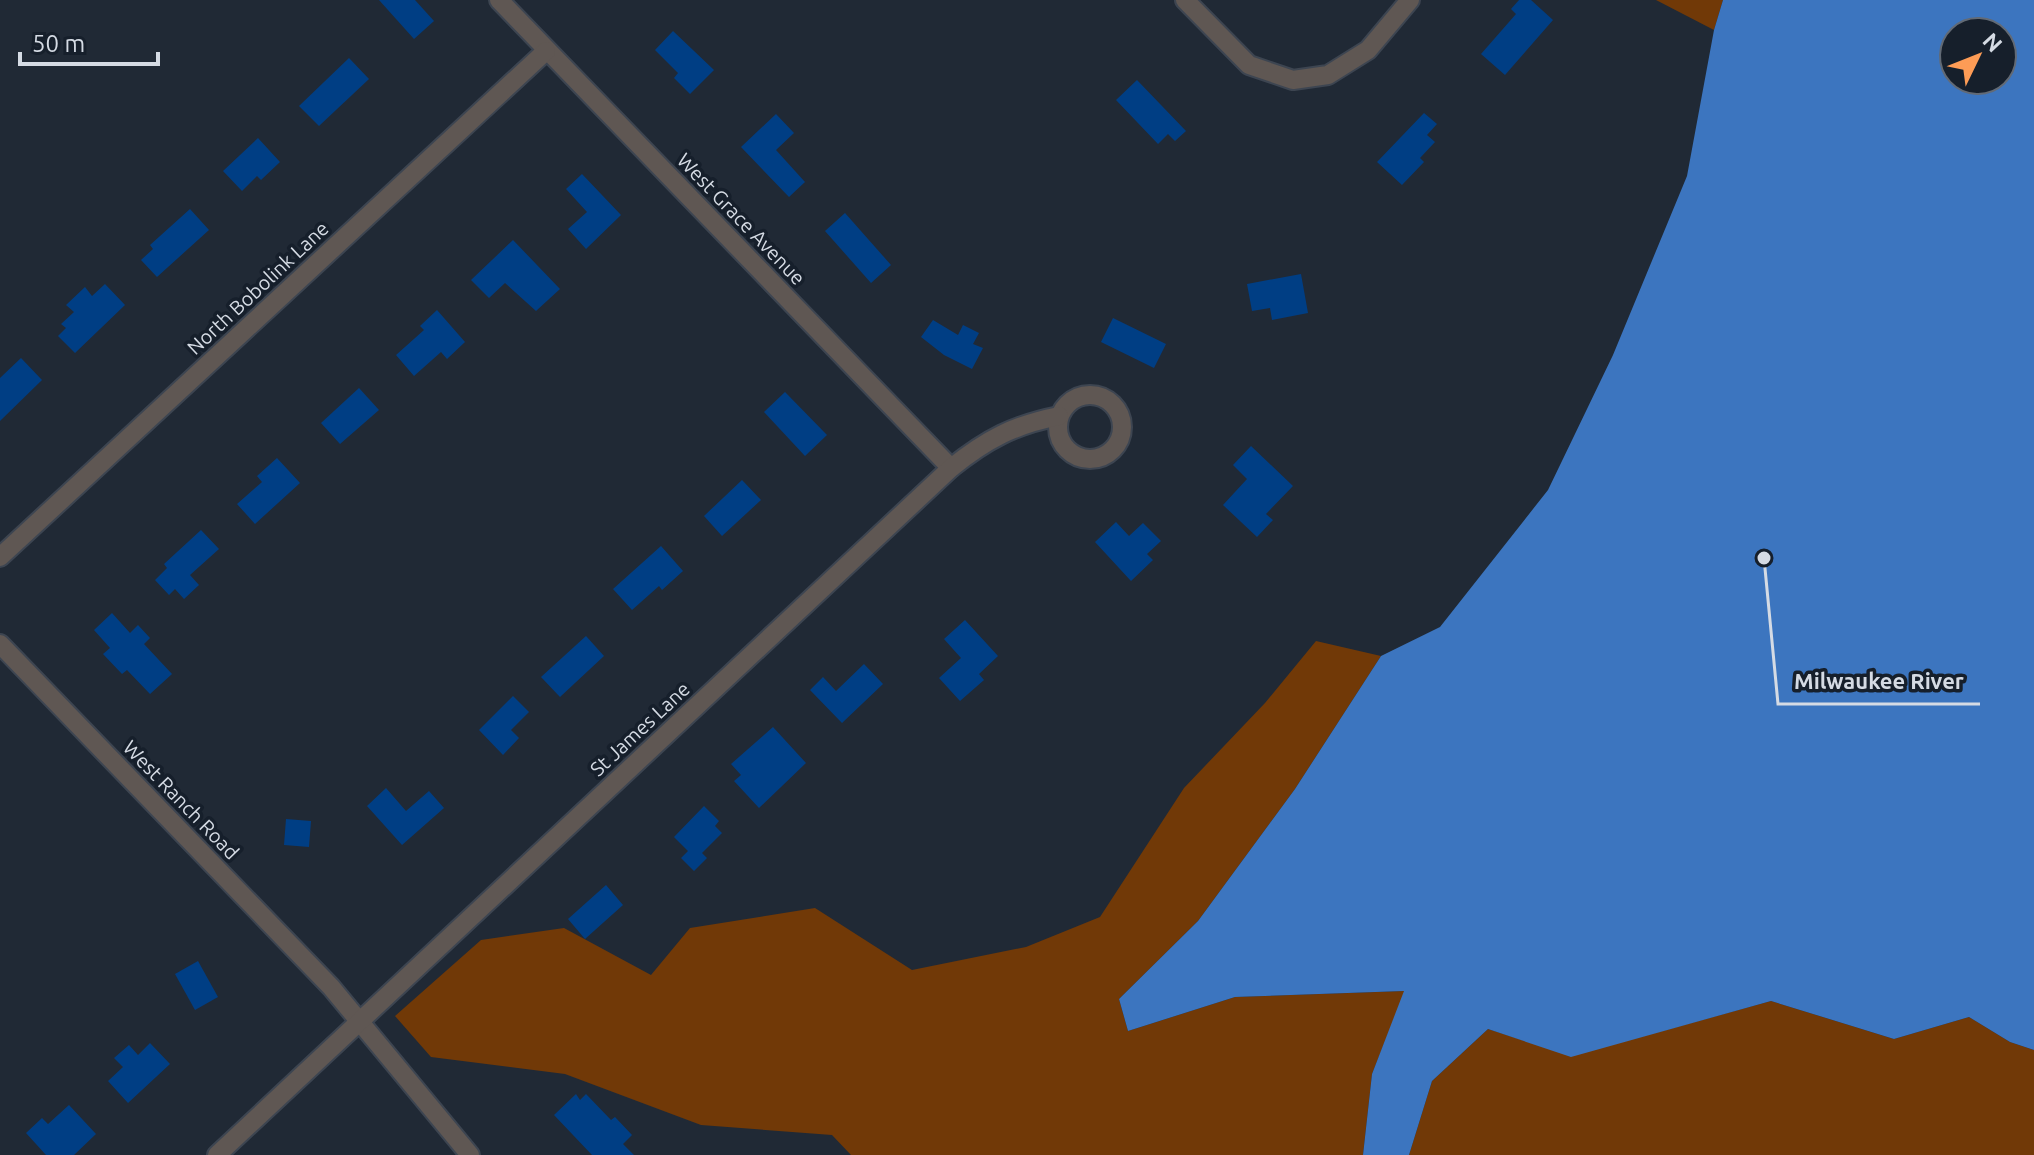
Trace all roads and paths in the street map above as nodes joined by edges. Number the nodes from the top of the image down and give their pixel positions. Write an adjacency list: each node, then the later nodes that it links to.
1 (499, 0): 4 (street, West Grace Avenue)
2 (1185, 0): 3 (street)
3 (1410, 0)
4 (546, 51): 6 (street, West Grace Avenue); 7 (street, North Bobolink Lane)
5 (1059, 416): 6 (street, St James Lane)
6 (951, 468): 9 (street, St James Lane)
7 (0, 557)
8 (0, 644): 9 (street, West Ranch Road)
9 (360, 1022): 10 (street, St James Lane); 11 (street)
10 (217, 1155)
11 (470, 1155)

